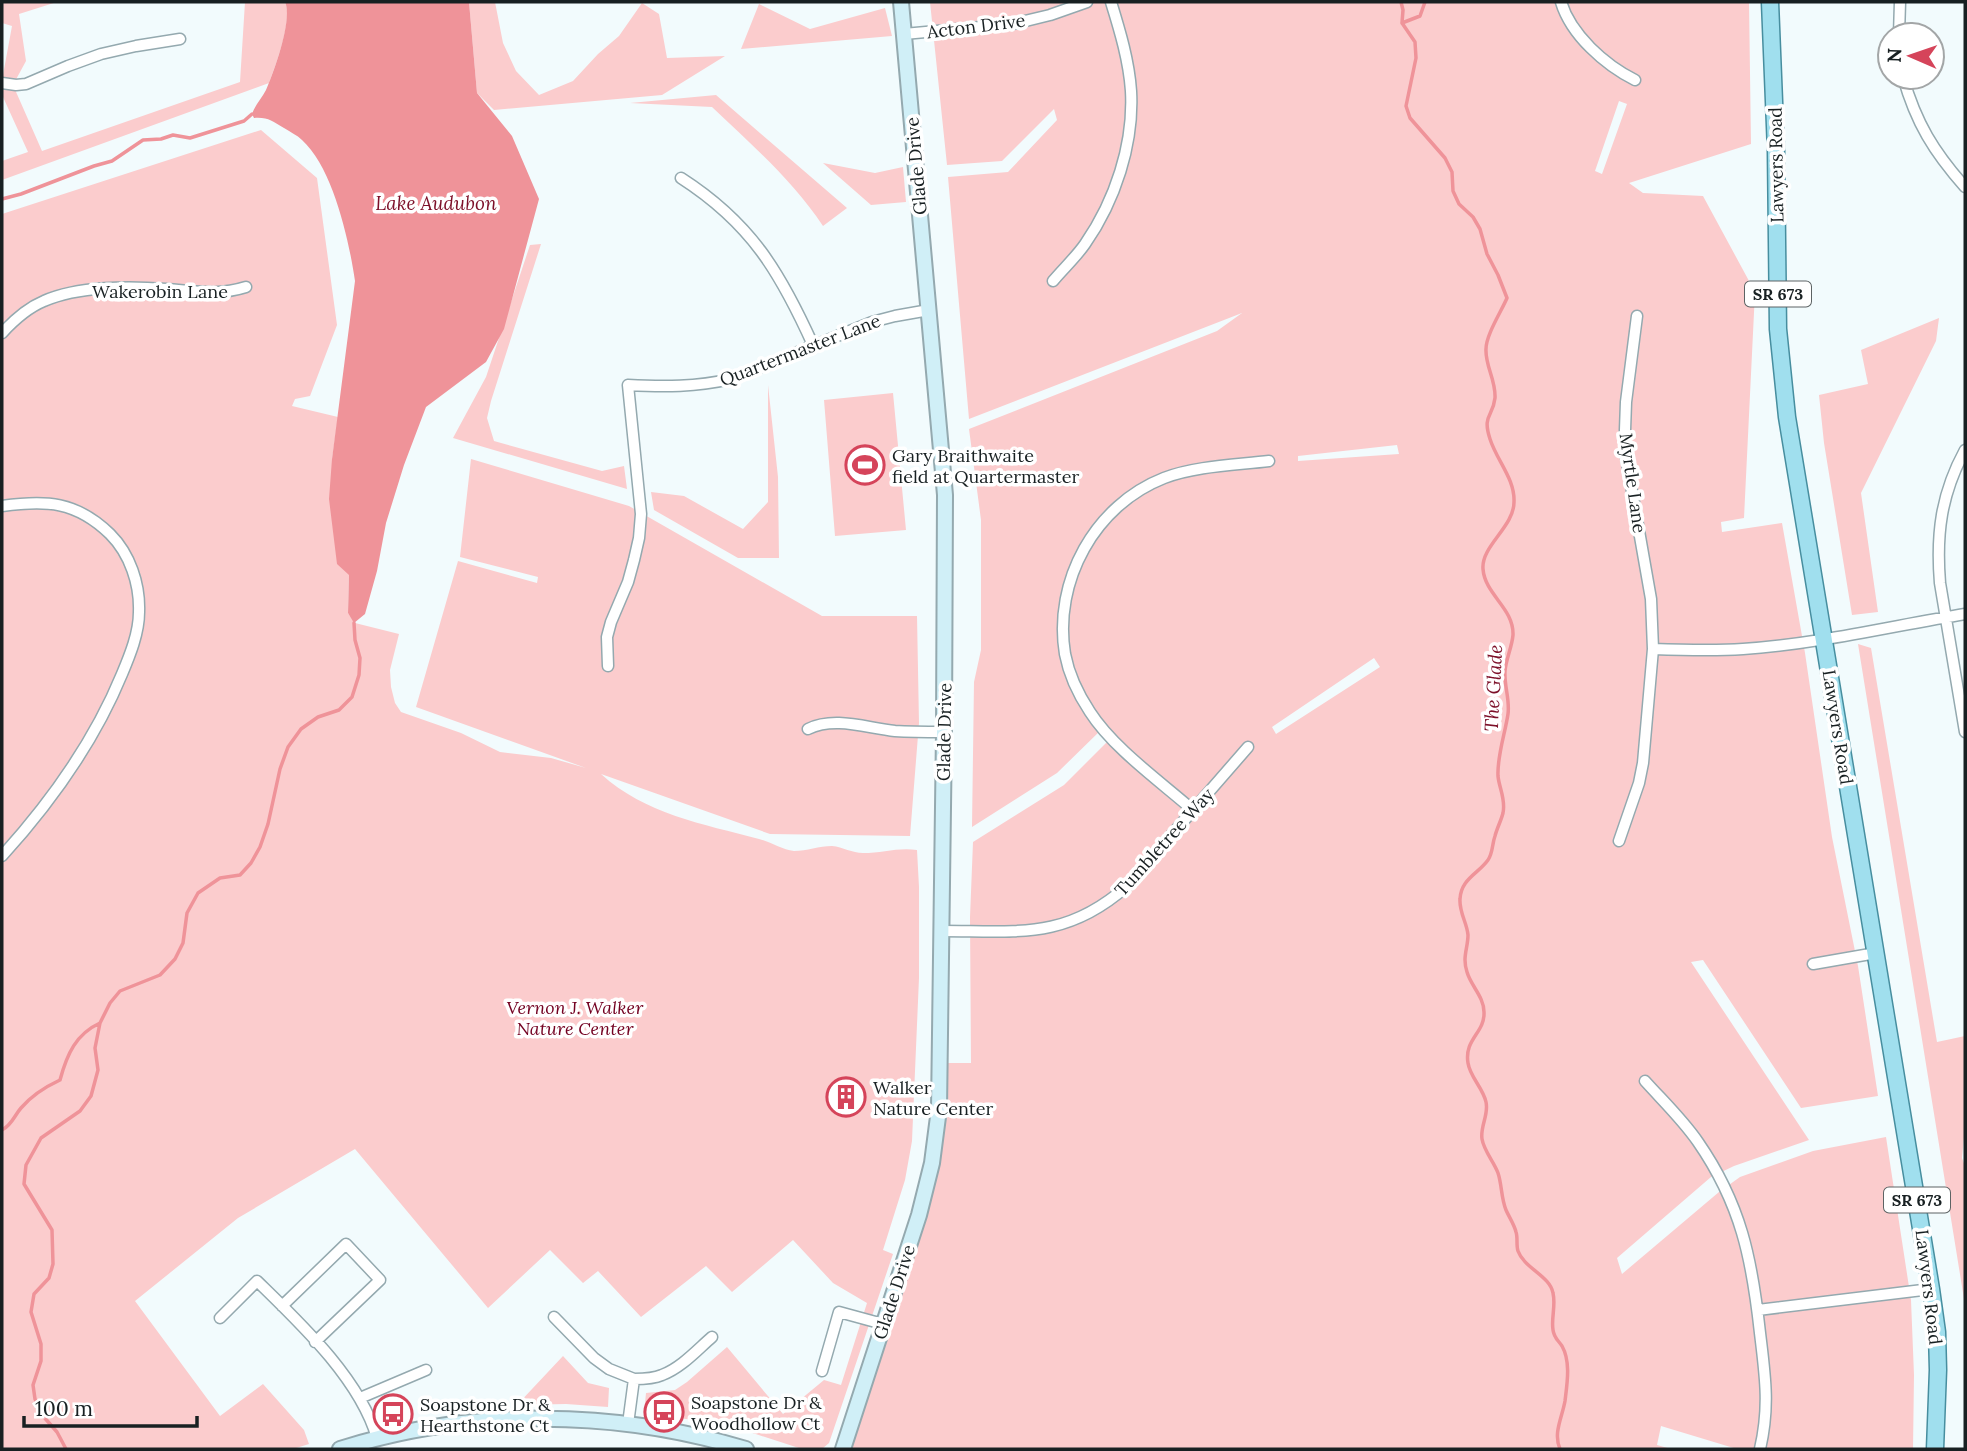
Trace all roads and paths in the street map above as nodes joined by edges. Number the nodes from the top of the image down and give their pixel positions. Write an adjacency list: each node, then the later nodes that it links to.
1 (901, 2): 8 (street, Glade Drive)
2 (1087, 2): 8 (street, Acton Drive)
3 (1111, 2): 15 (street)
4 (1561, 2): 10 (street)
5 (1770, 2): 26 (main road, Lawyers Road / SR 673)
6 (1900, 2): 7 (street)
7 (1899, 21)
8 (904, 34): 17 (street, Glade Drive)
9 (180, 39): 11 (street)
10 (1635, 80)
11 (2, 83)
12 (1907, 91): 14 (street)
13 (681, 178): 20 (street)
14 (1965, 187)
15 (1053, 281)
16 (246, 287): 19 (street, Wakerobin Lane)
17 (929, 310): 20 (street, Quartermaster Lane); 30 (street, Glade Drive)
18 (1637, 316): 27 (street, Myrtle Lane)
19 (2, 333)
20 (813, 345): 28 (street, Quartermaster Lane)
21 (1965, 450): 25 (street)
22 (1269, 461): 33 (street)
23 (2, 506): 35 (street)
24 (1965, 614): 25 (street)
25 (1946, 617): 26 (street); 31 (street)
26 (1823, 638): 27 (street); 37 (main road, Lawyers Road / SR 673)
27 (1653, 649): 34 (street, Myrtle Lane)
28 (608, 666)
29 (808, 729): 30 (street)
30 (944, 732): 36 (street, Glade Drive)
31 (1965, 732)
32 (1248, 747): 33 (street, Tumbletree Way)
33 (1194, 811): 36 (street, Tumbletree Way)
34 (1619, 841)
35 (2, 856)
36 (942, 931): 45 (street, Glade Drive)
37 (1876, 953): 38 (street); 40 (main road, Lawyers Road / SR 673)
38 (1813, 964)
39 (1646, 1081): 42 (street)
40 (1931, 1289): 42 (street); 58 (main road, Lawyers Road / SR 673)
41 (282, 1306): 44 (street); 47 (street); 47 (street)
42 (1758, 1310): 57 (street)
43 (554, 1317): 50 (street)
44 (220, 1318)
45 (883, 1324): 49 (street); 56 (street, Glade Drive)
46 (712, 1337): 50 (street)
47 (316, 1342): 51 (street)
48 (426, 1370): 51 (street)
49 (822, 1371)
50 (634, 1379): 52 (street)
51 (360, 1398): 53 (street)
52 (628, 1424): 53 (street); 55 (street)
53 (377, 1438): 54 (street)
54 (340, 1449)
55 (746, 1449)
56 (843, 1449)
57 (1760, 1449)
58 (1935, 1449)

